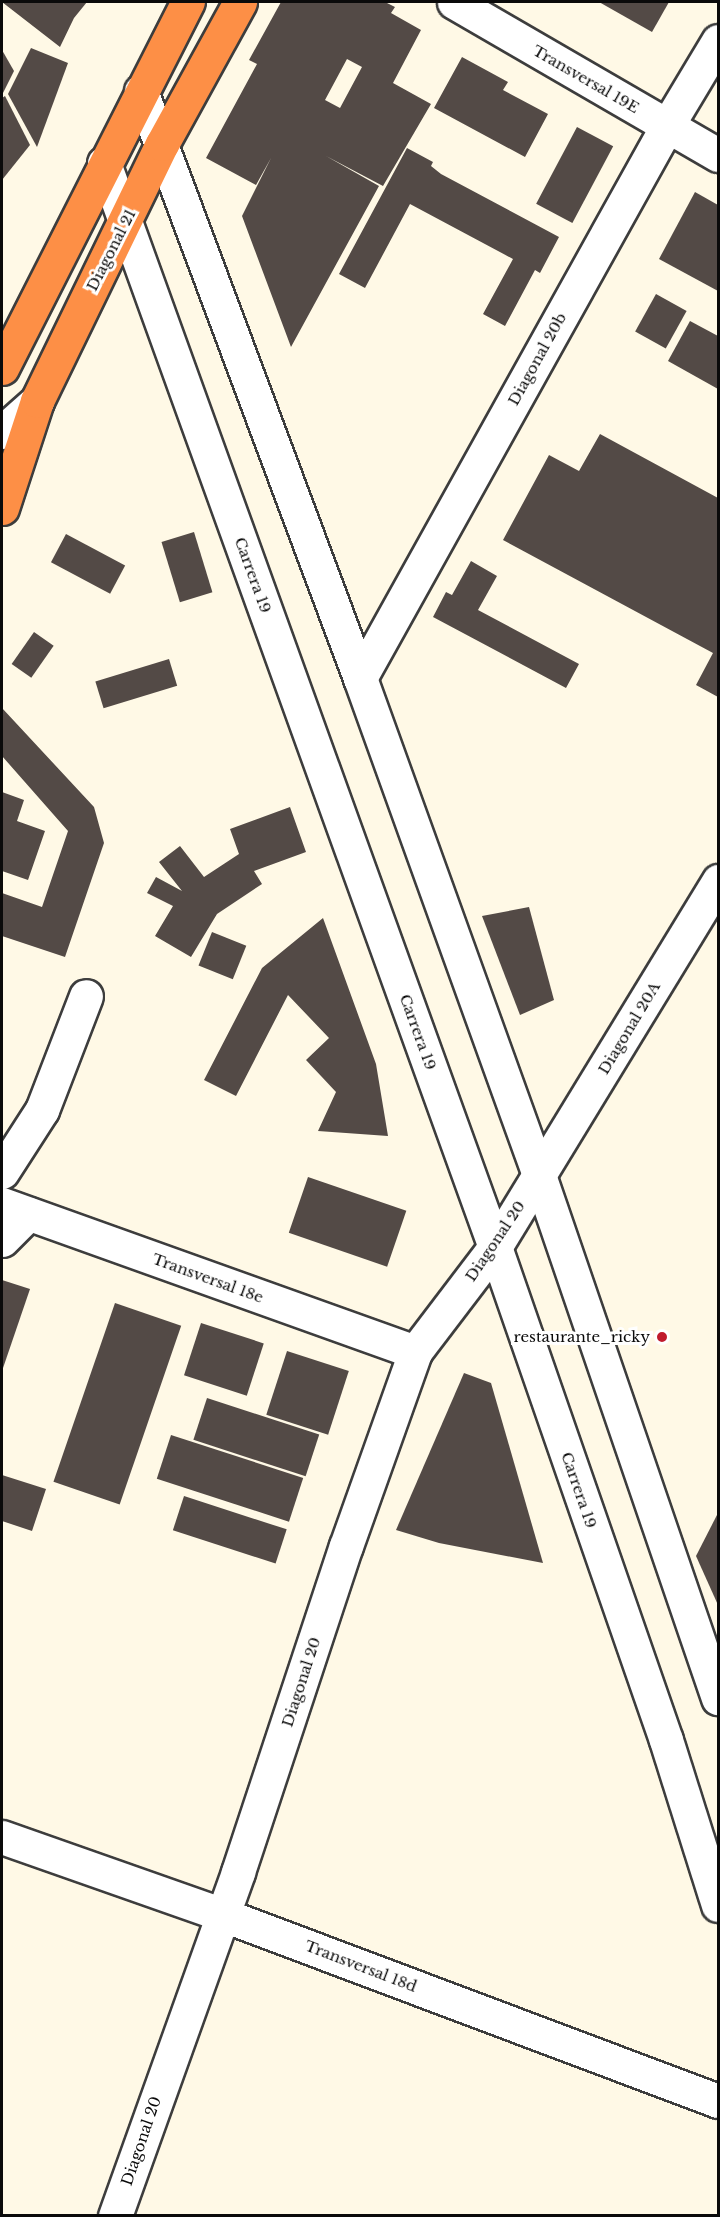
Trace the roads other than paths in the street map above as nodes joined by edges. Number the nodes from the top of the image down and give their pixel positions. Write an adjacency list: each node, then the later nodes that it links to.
1 (188, 2): 5 (highway)
2 (240, 2): 7 (highway, Diagonal 21)
3 (454, 2): 6 (street, Transversal 19E)
4 (718, 41): 6 (street, Diagonal 20b)
5 (141, 91): 7 (street); 9 (highway)
6 (667, 126): 8 (street, Transversal 19E); 15 (street, Diagonal 20b)
7 (162, 144): 10 (highway, Diagonal 21); 15 (street)
8 (718, 155)
9 (105, 163): 10 (street, Carrera 19); 11 (highway)
10 (125, 224): 12 (highway, Diagonal 21); 22 (street, Carrera 19)
11 (2, 368)
12 (37, 401): 13 (street); 14 (highway, Diagonal 21)
13 (2, 432)
14 (2, 508)
15 (360, 678): 19 (street)
16 (718, 881): 19 (street, Diagonal 20A)
17 (86, 996): 18 (street)
18 (2, 1172)
19 (538, 1175): 22 (street, Diagonal 20); 24 (street)
20 (15, 1209): 21 (street); 23 (street, Transversal 18e)
21 (2, 1240)
22 (495, 1247): 23 (street, Diagonal 20); 26 (street, Carrera 19)
23 (415, 1352): 27 (street, Diagonal 20)
24 (718, 1698)
25 (2, 1837): 27 (street, Transversal 18d)
26 (718, 1905)
27 (221, 1914): 28 (street, Transversal 18d); 29 (street, Diagonal 20)
28 (718, 2101)
29 (115, 2216)

